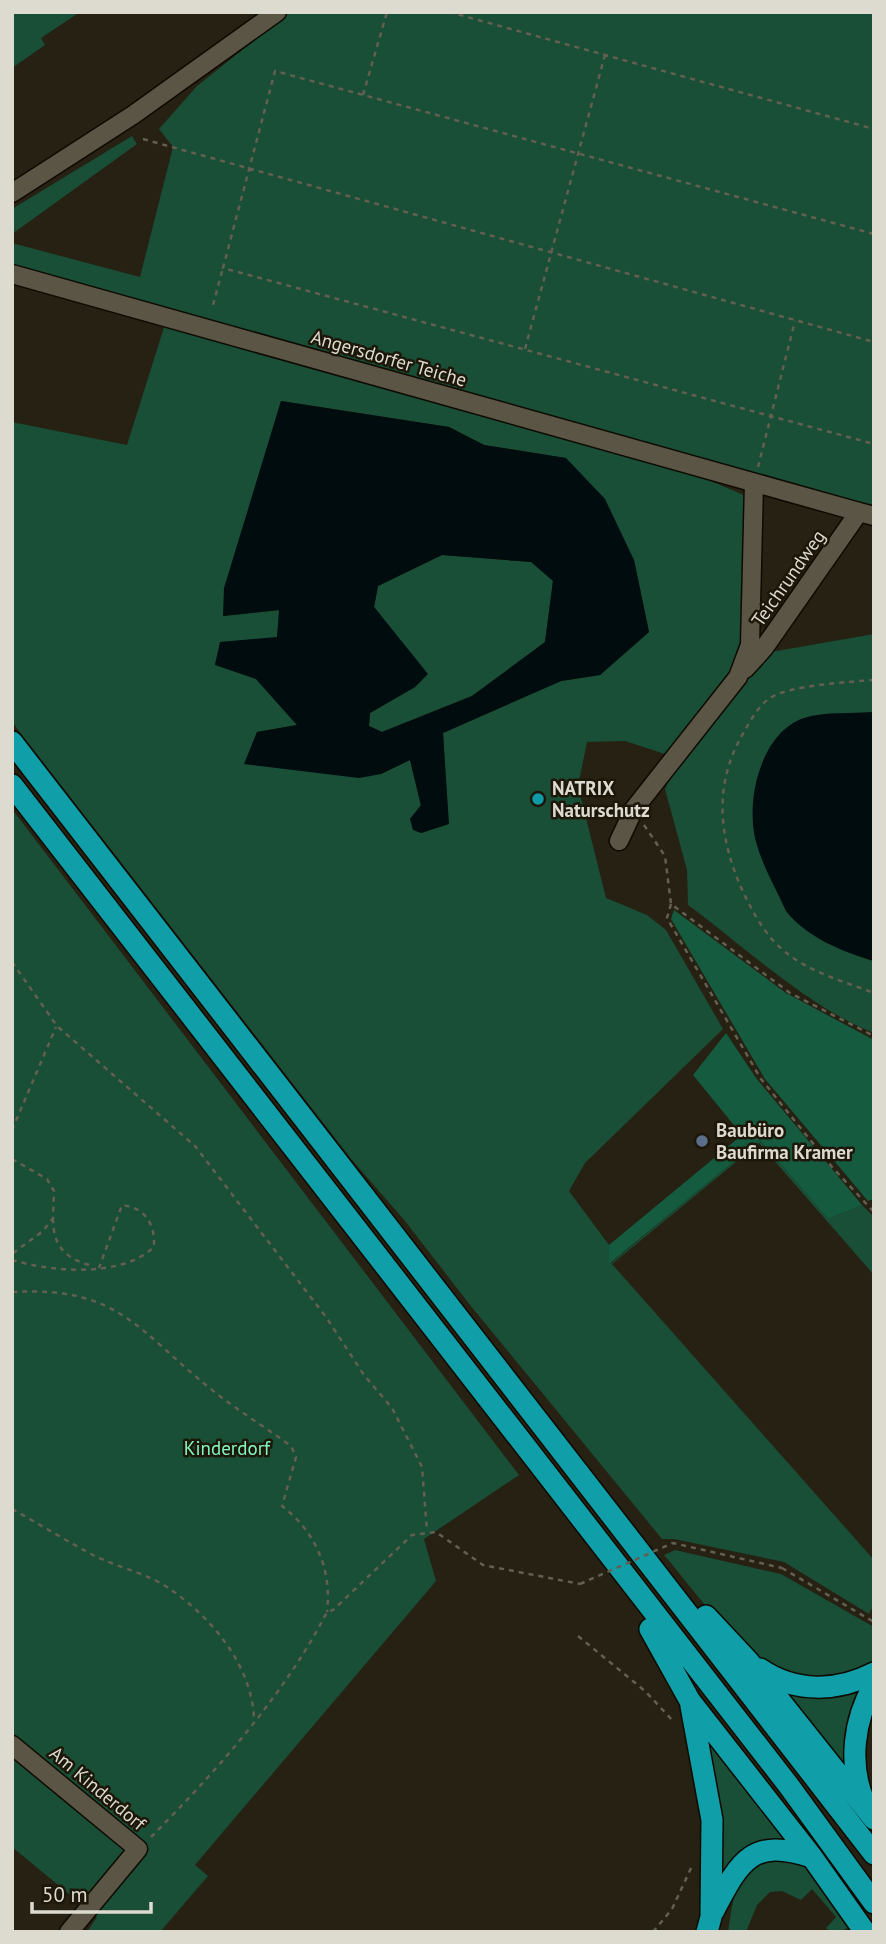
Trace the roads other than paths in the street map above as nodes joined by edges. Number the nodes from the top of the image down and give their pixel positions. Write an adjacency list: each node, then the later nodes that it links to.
1 (277, 12): 2 (street)
2 (12, 193)
3 (12, 274): 4 (street, Angersdorfer Teiche)
4 (756, 475): 5 (street, Angersdorfer Teiche); 6 (street)
5 (866, 514): 6 (street, Teichrundweg)
6 (738, 677): 9 (street)
7 (12, 742): 11 (highway)
8 (12, 785): 10 (highway)
9 (619, 841)
10 (609, 1557): 15 (highway); 20 (highway)
11 (656, 1570): 12 (highway); 18 (highway)
12 (749, 1662): 13 (highway); 17 (highway)
13 (874, 1673)
14 (874, 1685): 17 (highway)
15 (690, 1701): 19 (highway); 21 (highway)
16 (12, 1745): 22 (street, Am Kinderdorf)
17 (871, 1816)
18 (874, 1854)
19 (812, 1857): 21 (highway); 23 (highway)
20 (874, 1903)
21 (709, 1924)
22 (69, 1932)
23 (866, 1932)

